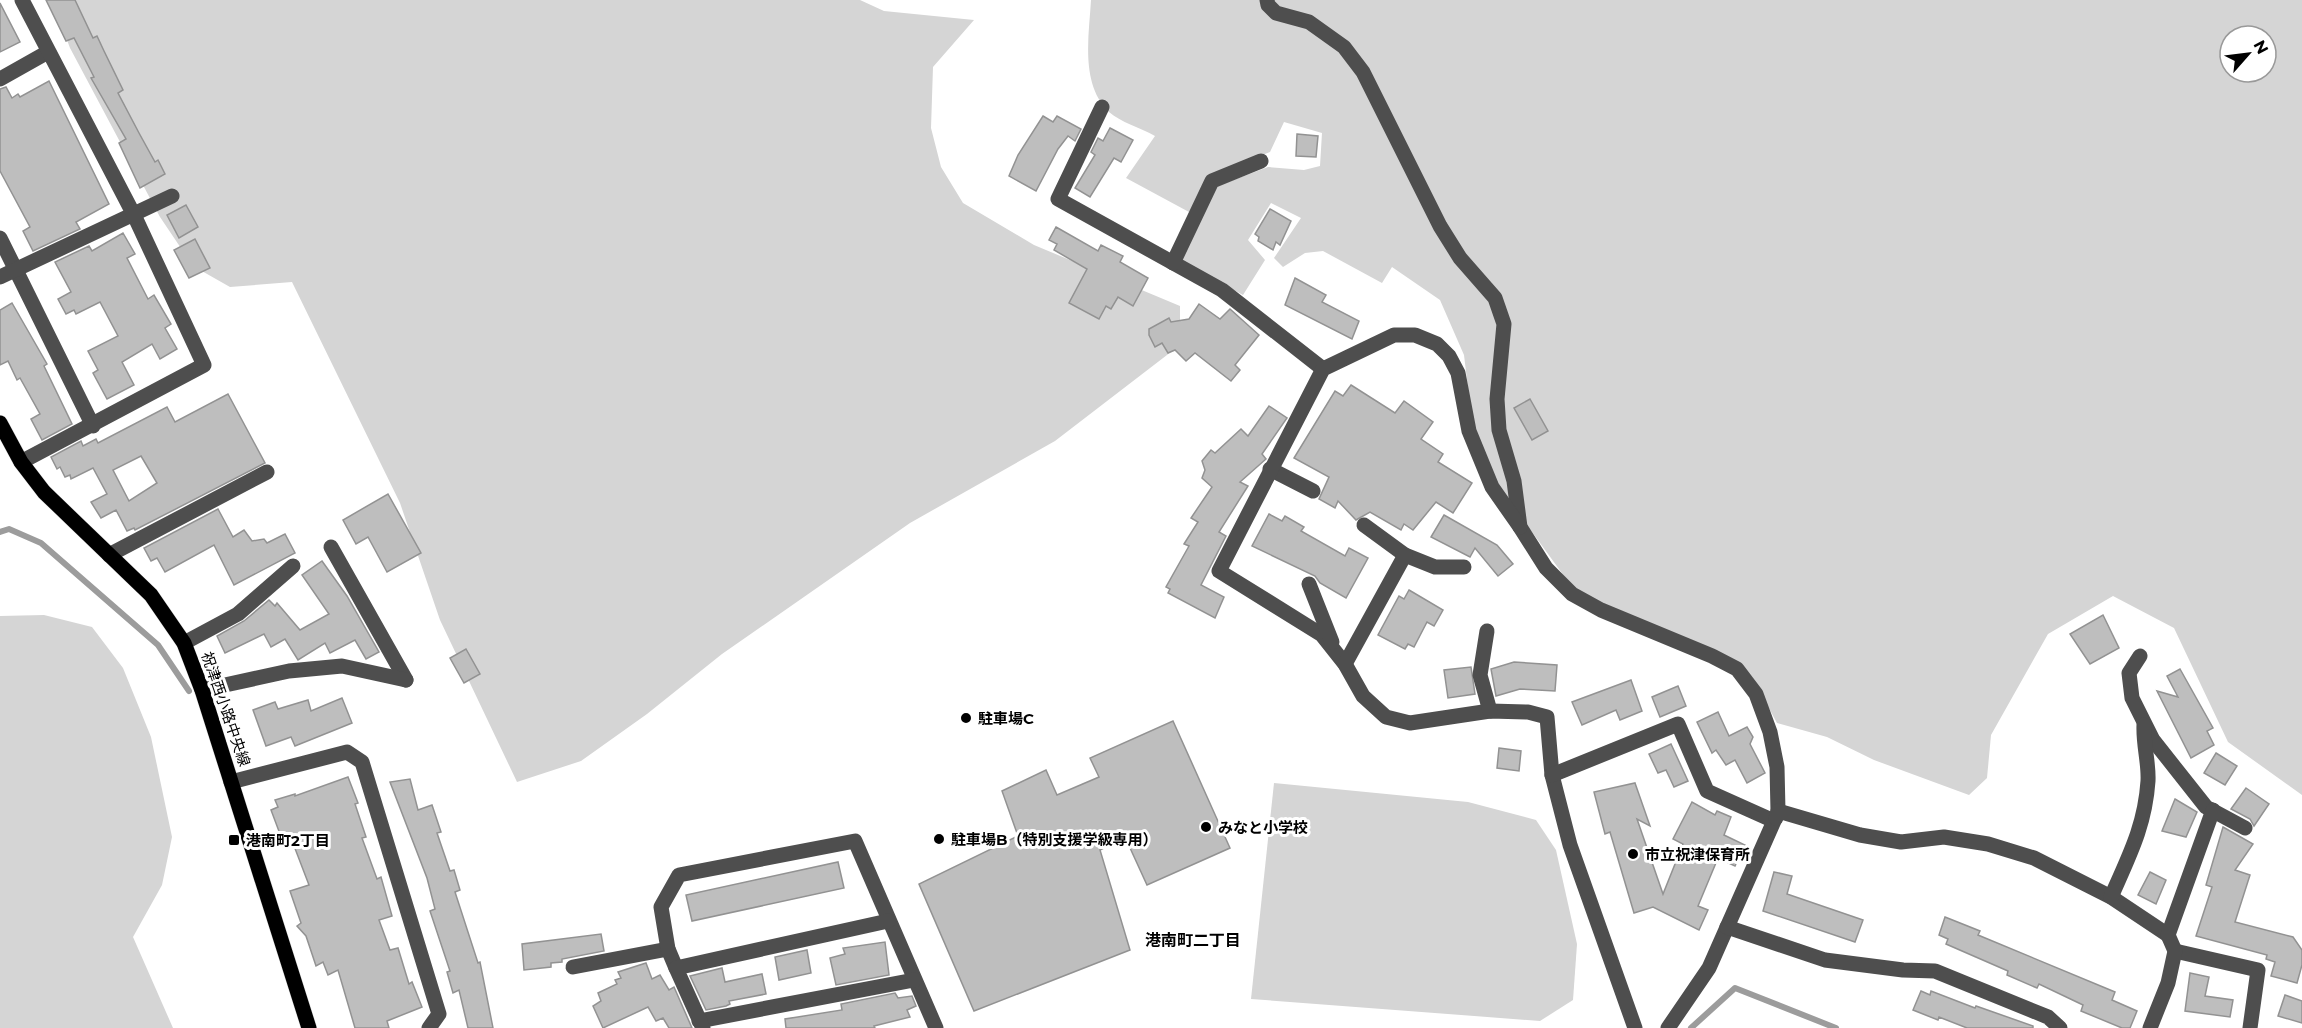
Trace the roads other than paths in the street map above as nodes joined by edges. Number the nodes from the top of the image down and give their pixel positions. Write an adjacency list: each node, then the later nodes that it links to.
1 (22, 0): 3 (street)
2 (1267, 0): 21 (street)
3 (48, 52): 4 (street); 8 (street)
4 (0, 79)
5 (1102, 107): 10 (street)
6 (1261, 162): 10 (street)
7 (172, 196): 8 (street)
8 (134, 215): 11 (street); 15 (street)
9 (0, 238): 11 (street)
10 (1173, 263): 13 (street)
11 (16, 269): 12 (street); 15 (street)
12 (0, 277)
13 (1323, 369): 17 (street); 21 (street)
14 (0, 423): 16 (main road, 祝津西小路中央線)
15 (93, 426): 16 (street)
16 (21, 462): 23 (main road, 祝津西小路中央線)
17 (1270, 469): 19 (street); 30 (street)
18 (267, 472): 23 (street)
19 (1313, 492)
20 (1364, 525): 24 (street)
21 (1520, 527): 39 (street)
22 (331, 547): 33 (street)
23 (110, 555): 29 (main road, 祝津西小路中央線)
24 (1405, 555): 26 (street); 32 (street)
25 (293, 566): 29 (street)
26 (1464, 567)
27 (1309, 584): 30 (street)
28 (1487, 631): 34 (street)
29 (184, 643): 33 (main road, 祝津西小路中央線)
30 (1334, 650): 32 (street)
31 (2140, 656): 35 (street)
32 (1345, 664): 34 (street)
33 (202, 690): 37 (main road, 祝津西小路中央線)
34 (1490, 711): 36 (street)
35 (2144, 722): 38 (street); 41 (street)
36 (1552, 775): 39 (street); 54 (street)
37 (231, 782): 51 (main road, 祝津西小路中央線); 52 (street)
38 (2212, 810): 40 (street); 44 (street)
39 (1776, 816): 41 (street); 43 (street)
40 (2245, 828)
41 (2111, 897): 44 (street)
42 (888, 921): 45 (street); 48 (street); 49 (street)
43 (1727, 927): 55 (street); 56 (street)
44 (2169, 935): 46 (street)
45 (668, 949): 47 (street); 48 (street)
46 (2175, 951): 57 (street); 58 (street)
47 (573, 967)
48 (676, 968): 50 (street)
49 (914, 980): 50 (street); 53 (street)
50 (701, 1024)
51 (309, 1028)
52 (429, 1028)
53 (936, 1028)
54 (1635, 1028)
55 (1668, 1028)
56 (2060, 1028)
57 (2150, 1028)
58 (2250, 1028)

